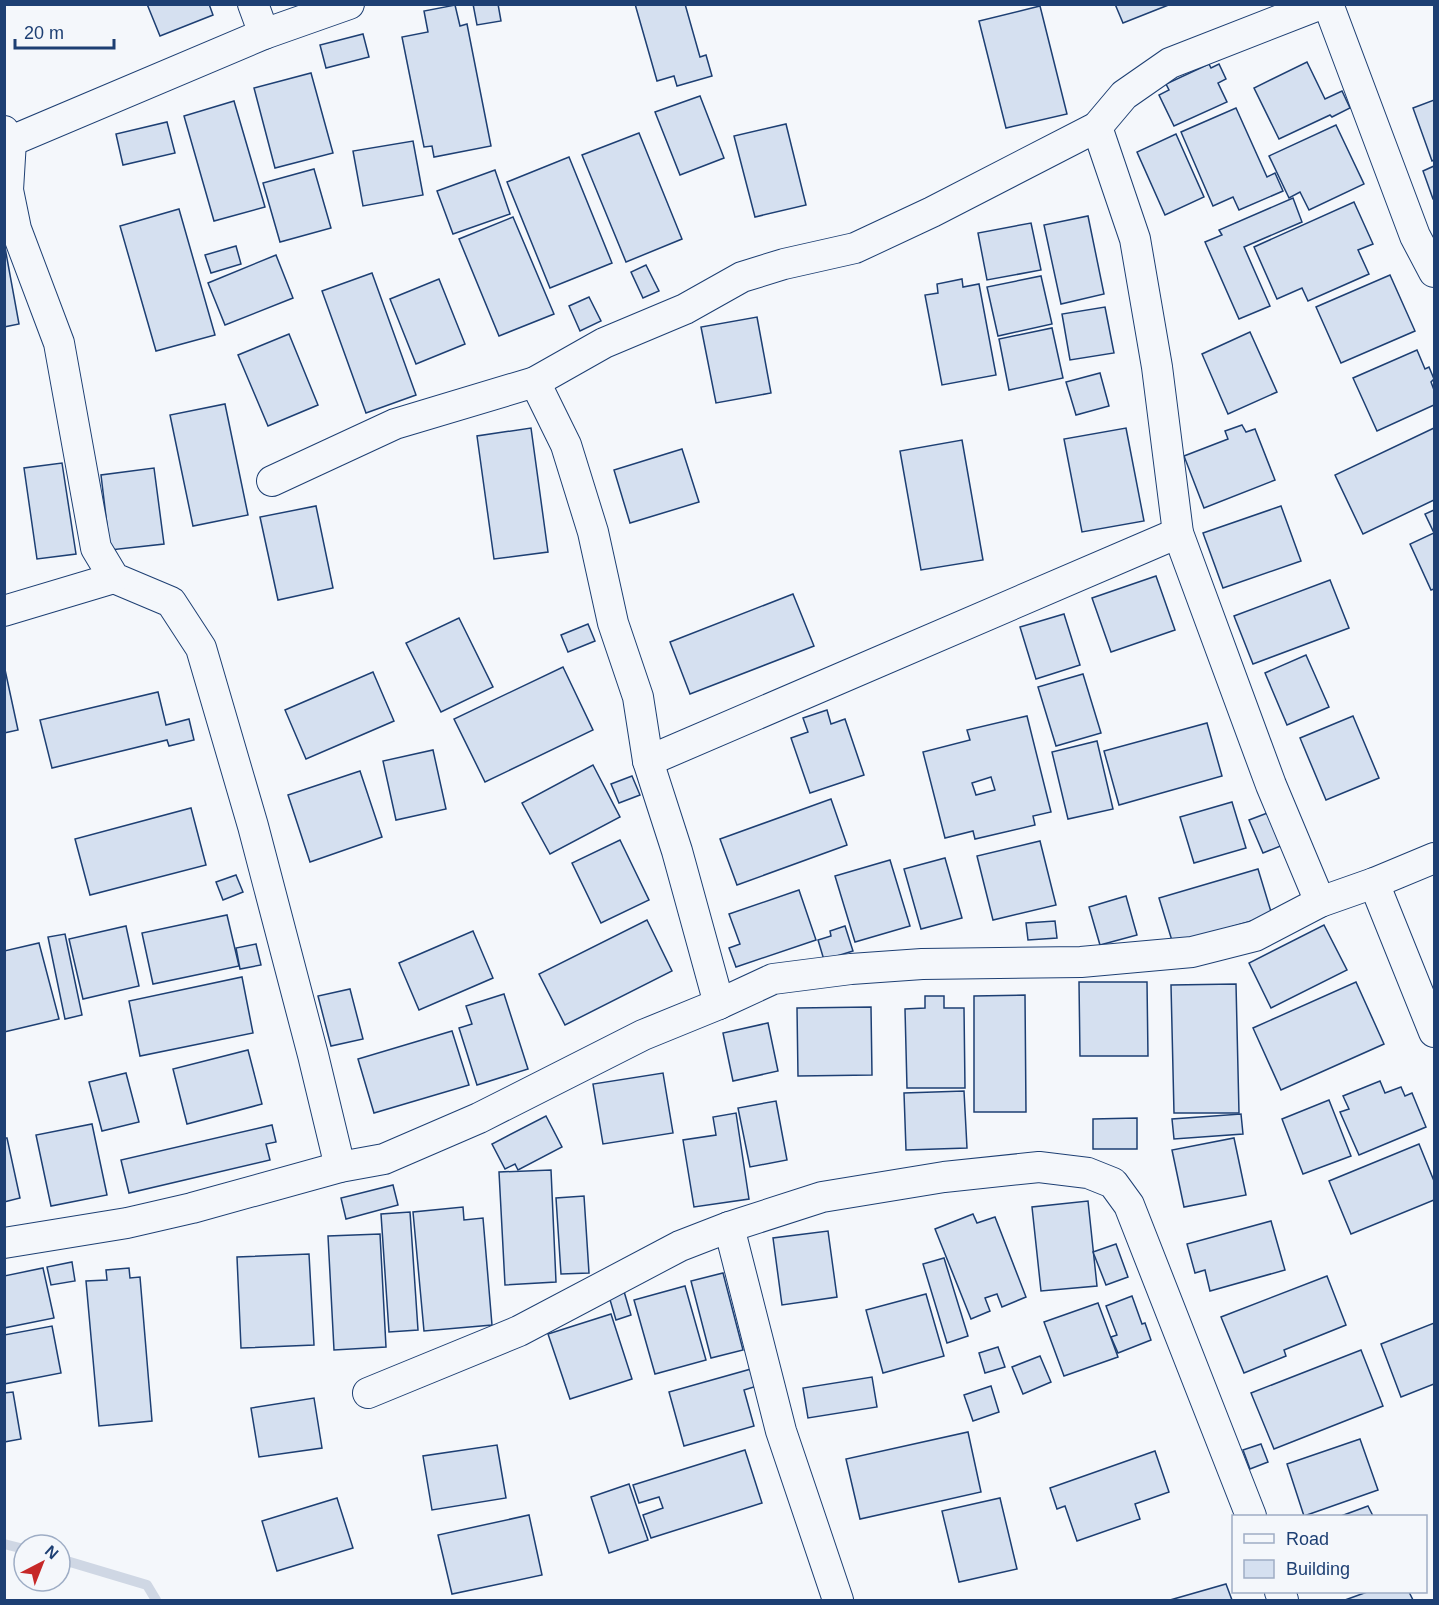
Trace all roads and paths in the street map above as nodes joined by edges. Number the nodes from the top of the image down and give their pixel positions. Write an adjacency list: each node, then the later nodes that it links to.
1 (253, 4): 5 (street)
2 (349, 4): 5 (street)
3 (1321, 4): 6 (street)
4 (1328, 4): 8 (street)
5 (264, 34): 7 (street)
6 (1097, 127): 9 (street); 11 (street)
7 (7, 139): 12 (street)
8 (1434, 272)
9 (535, 382): 10 (street); 14 (street)
10 (272, 481)
11 (1178, 533): 14 (street); 17 (street)
12 (114, 578): 13 (street); 20 (street)
13 (4, 611)
14 (648, 761): 18 (street)
15 (1434, 858): 16 (street)
16 (1374, 883): 17 (street); 19 (street)
17 (1320, 902): 18 (street)
18 (719, 1004): 20 (street)
19 (1434, 1032)
20 (340, 1167): 22 (street)
21 (729, 1227): 23 (street); 24 (street); 25 (street)
22 (4, 1243)
23 (368, 1393)
24 (1251, 1515)
25 (838, 1600)

